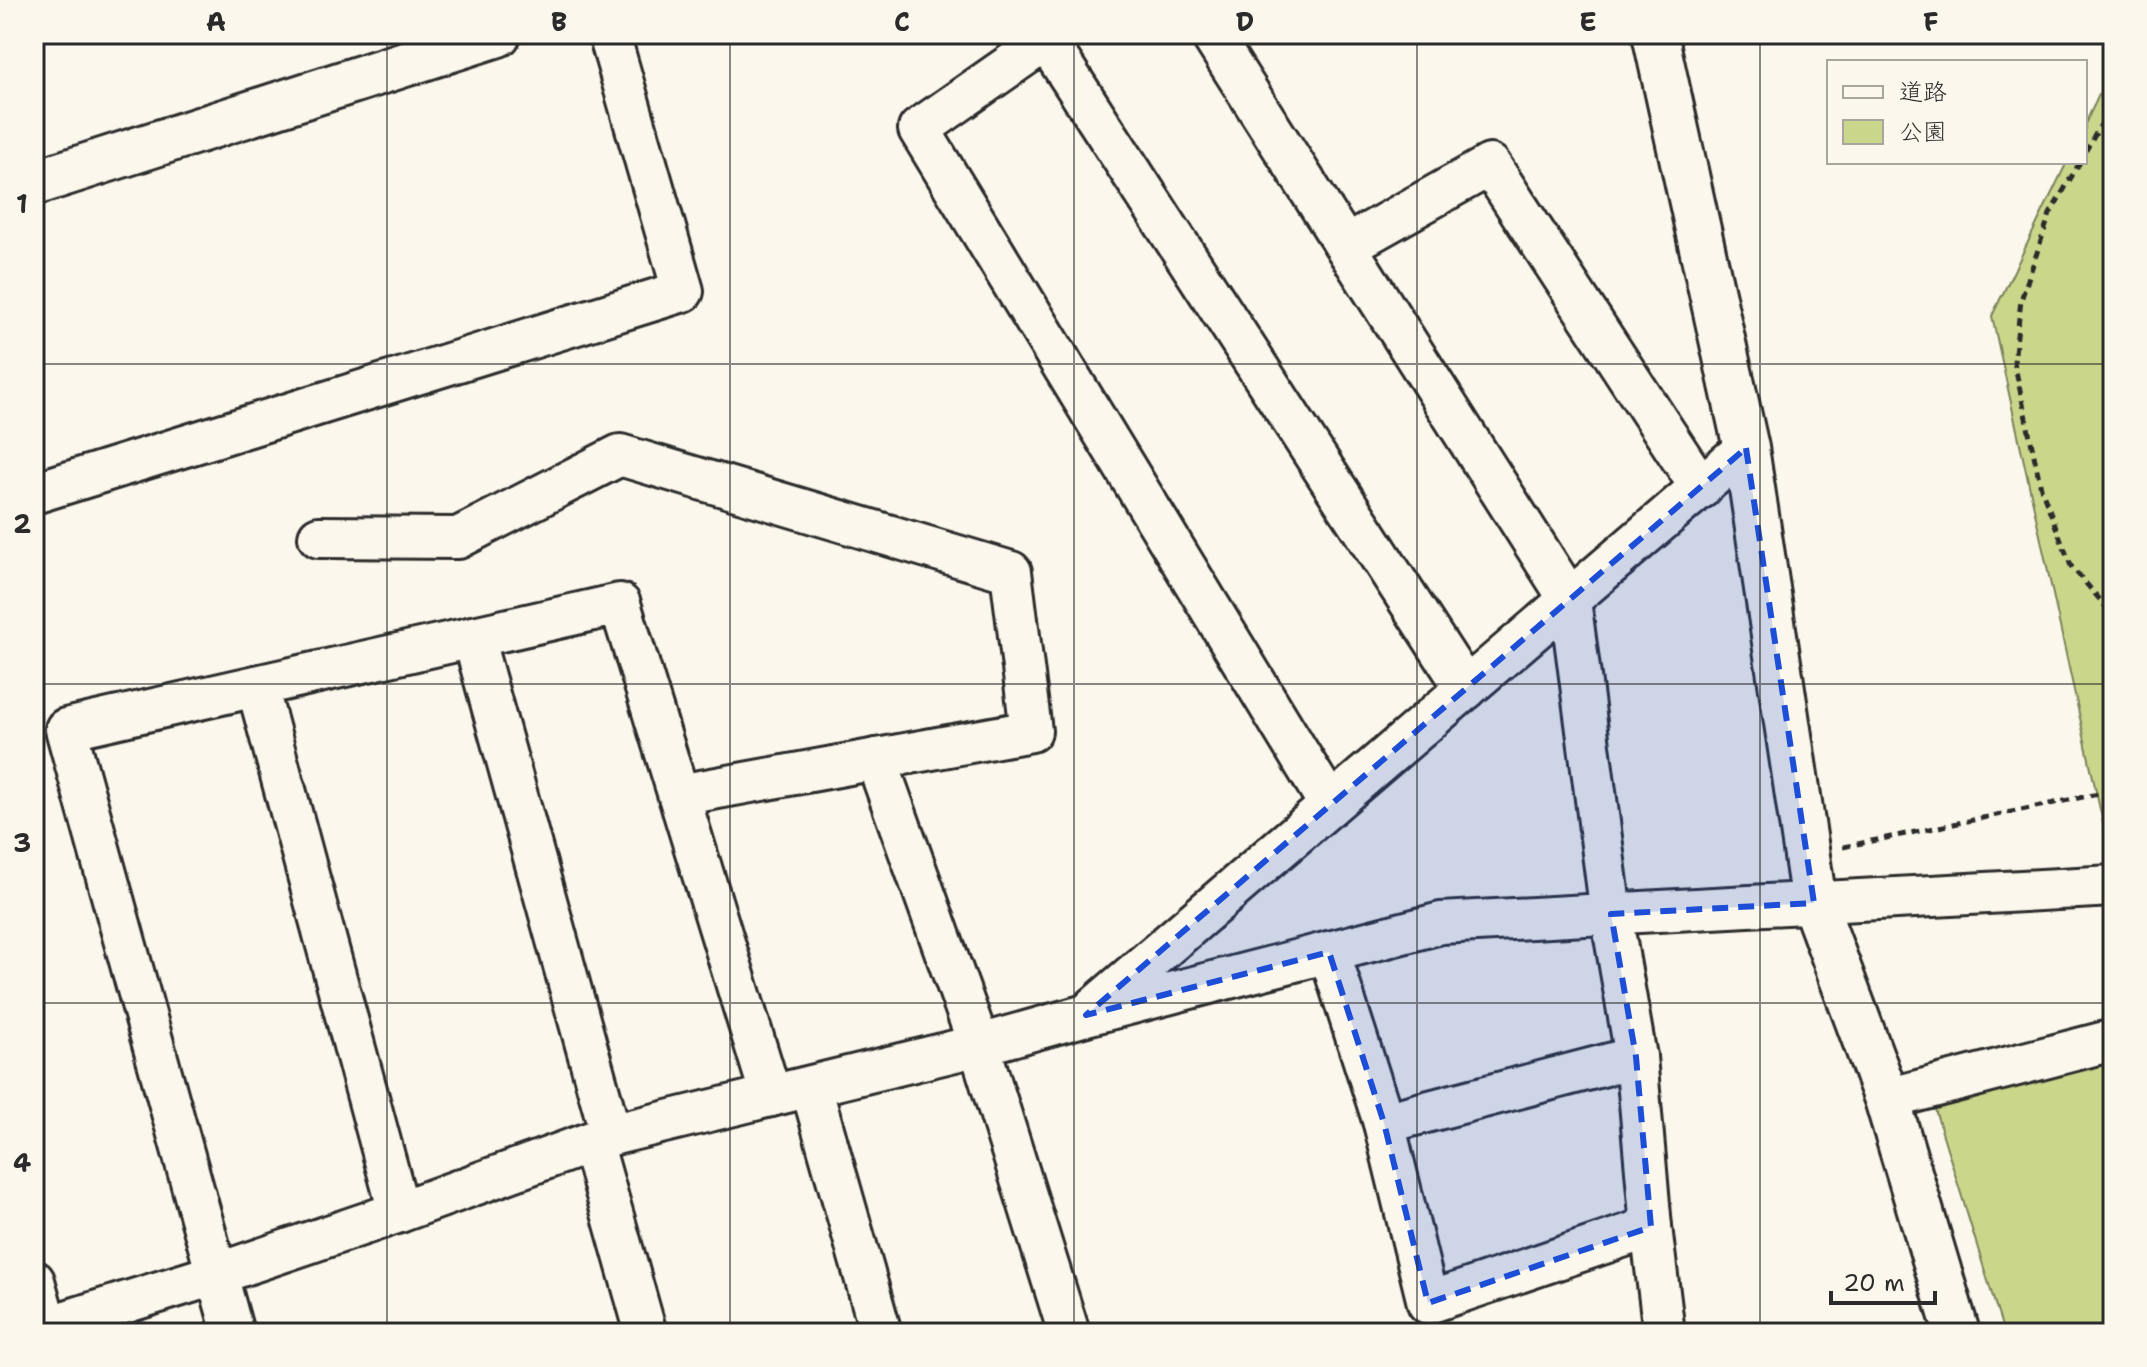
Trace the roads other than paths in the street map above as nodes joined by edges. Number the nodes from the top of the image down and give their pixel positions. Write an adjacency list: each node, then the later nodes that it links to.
1 (498, 34): 6 (street)
2 (609, 34): 10 (street)
3 (1211, 34): 7 (street)
4 (1655, 34): 8 (street)
5 (1051, 37): 15 (street); 18 (street)
6 (34, 183)
7 (1346, 246): 9 (street); 12 (street)
8 (1746, 448): 9 (street); 20 (street)
9 (1701, 488): 12 (street)
10 (34, 493)
11 (319, 537): 16 (street)
12 (1570, 600): 15 (street); 21 (street)
13 (473, 637): 14 (street); 17 (street); 31 (street)
14 (257, 686): 32 (street); 34 (street)
15 (1466, 689): 18 (street)
16 (876, 759): 17 (street); 25 (street)
17 (679, 795): 28 (street)
18 (1330, 805): 23 (street)
19 (2113, 886): 20 (street)
20 (1814, 903): 21 (street); 29 (street)
21 (1611, 914): 22 (street); 26 (street)
22 (1329, 952): 23 (street); 30 (street)
23 (1086, 1015): 25 (street)
24 (2113, 1040): 29 (street)
25 (979, 1045): 27 (street); 40 (street)
26 (1636, 1057): 30 (street); 33 (street)
27 (811, 1087): 28 (street); 39 (street)
28 (771, 1096): 31 (street)
29 (1887, 1099): 42 (street)
30 (1384, 1123): 33 (street)
31 (602, 1138): 32 (street); 38 (street)
32 (399, 1212): 34 (street)
33 (1651, 1227): 41 (street)
34 (217, 1274): 36 (street); 37 (street)
35 (34, 1281): 36 (street)
36 (41, 1330)
37 (233, 1333)
38 (646, 1333)
39 (881, 1333)
40 (1069, 1333)
41 (1664, 1333)
42 (1957, 1333)

